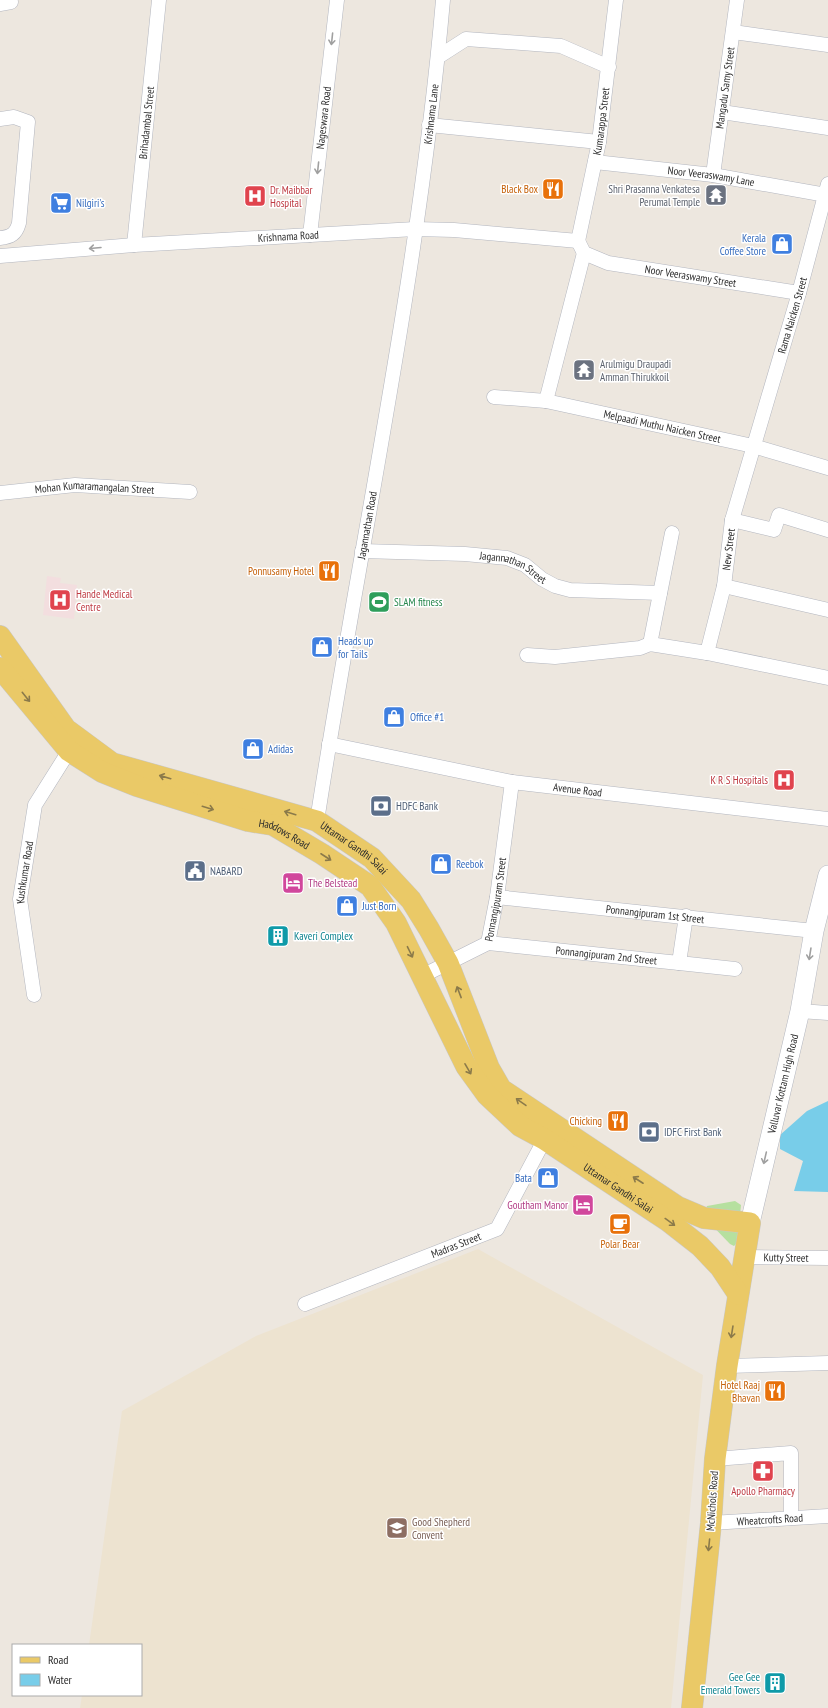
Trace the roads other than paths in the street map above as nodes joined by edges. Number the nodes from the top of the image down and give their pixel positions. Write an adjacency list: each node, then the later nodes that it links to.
1 (159, 0): 22 (street, Brihadambal Street)
2 (337, 0): 20 (street, Nageswara Road, one-way to 20)
3 (442, 0): 8 (street, Krishnama Lane)
4 (616, 0): 9 (street, Kumarappa Street)
5 (737, 0): 6 (street, Mangadu Samy Street)
6 (733, 32): 7 (street); 10 (street, Mangadu Samy Street)
7 (828, 45)
8 (438, 57): 9 (street); 12 (street, Krishnama Lane)
9 (609, 67): 14 (street, Kumarappa Street)
10 (722, 112): 13 (street); 16 (street, Mangadu Samy Street)
11 (0, 119): 21 (street)
12 (429, 125): 14 (street); 19 (street, Krishnama Lane)
13 (828, 128)
14 (599, 142): 15 (street, Kumarappa Street)
15 (595, 162): 16 (street, Noor Veeraswamy Lane); 23 (street, Kumarappa Street)
16 (713, 175): 17 (street, Noor Veeraswamy Lane)
17 (827, 190): 18 (street, Rama Naicken Street)
18 (824, 213): 25 (street, Rama Naicken Street)
19 (415, 229): 20 (street, Krishnama Road); 23 (street, Krishnama Road); 35 (street, Jagannathan Road)
20 (310, 235): 22 (street, Krishnama Road)
21 (0, 238)
22 (134, 245): 24 (street, Krishnama Road, one-way to 24)
23 (581, 247): 25 (street, Noor Veeraswamy Street); 27 (street)
24 (0, 256)
25 (800, 293): 28 (street, Rama Naicken Street)
26 (494, 397): 27 (street, Melpaadi Muthu Naicken Street)
27 (546, 401): 28 (street, Melpaadi Muthu Naicken Street)
28 (753, 446): 29 (street, Melpaadi Muthu Naicken Street); 32 (street, New Street)
29 (828, 468)
30 (190, 492): 31 (street, Mohan Kumaramangalan Street)
31 (0, 493)
32 (732, 520): 33 (street); 36 (street, New Street)
33 (828, 530)
34 (672, 533): 37 (street)
35 (362, 551): 37 (street, Jagannathan Street); 45 (street, Jagannathan Road)
36 (724, 586): 38 (street); 41 (street, New Street)
37 (660, 593): 40 (street)
38 (828, 610)
39 (0, 636): 49 (main road, Uttamar Gandhi Salai, one-way to 39)
40 (650, 644): 41 (street); 42 (street)
41 (707, 653): 44 (street)
42 (527, 655)
43 (0, 668): 46 (main road, Haddows Road, one-way to 46)
44 (828, 678)
45 (329, 744): 47 (street, Avenue Road); 49 (street, Jagannathan Road)
46 (66, 754): 58 (main road, Haddows Road, one-way to 58); 59 (street, Kushkumar Road)
47 (512, 782): 48 (street, Avenue Road); 51 (street, Ponnangipuram Street)
48 (828, 819)
49 (317, 821): 55 (main road, Uttamar Gandhi Salai)
50 (828, 875): 53 (main road, Valluvar Kottam High Road)
51 (497, 897): 52 (street, Ponnangipuram 1st Street); 54 (street, Ponnangipuram Street)
52 (686, 916): 53 (street, Ponnangipuram 1st Street); 56 (street)
53 (814, 931): 60 (main road, Valluvar Kottam High Road, one-way to 60)
54 (488, 943): 55 (street, Ponnangipuram Street); 56 (street, Ponnangipuram 2nd Street)
55 (448, 963): 58 (street, Ponnangipuram Street); 63 (main road, Uttamar Gandhi Salai, one-way to 55)
56 (679, 963): 57 (street, Ponnangipuram 2nd Street)
57 (735, 969)
58 (422, 976): 62 (main road, Haddows Road, one-way to 62)
59 (34, 995)
60 (800, 1011): 61 (street); 64 (main road, Valluvar Kottam High Road, one-way to 64)
61 (828, 1013)
62 (486, 1095): 63 (main road, Uttamar Gandhi Salai)
63 (548, 1132): 64 (main road, one-way to 63); 67 (main road, Uttamar Gandhi Salai, one-way to 67); 68 (street, Madras Street)
64 (750, 1223): 65 (main road, Valluvar Kottam High Road)
65 (745, 1257): 66 (street, Kutty Street); 67 (main road, Valluvar Kottam High Road)
66 (828, 1258)
67 (738, 1294): 70 (main road, McNichols Road, one-way to 70)
68 (305, 1304)
69 (828, 1363): 70 (street)
70 (727, 1366): 71 (main road, McNichols Road)
71 (715, 1459): 73 (street); 74 (main road, McNichols Road)
72 (828, 1516): 73 (street, Wheatcrofts Road)
73 (790, 1518): 74 (street, Wheatcrofts Road)
74 (711, 1522): 75 (main road, McNichols Road, one-way to 75)
75 (692, 1708)

